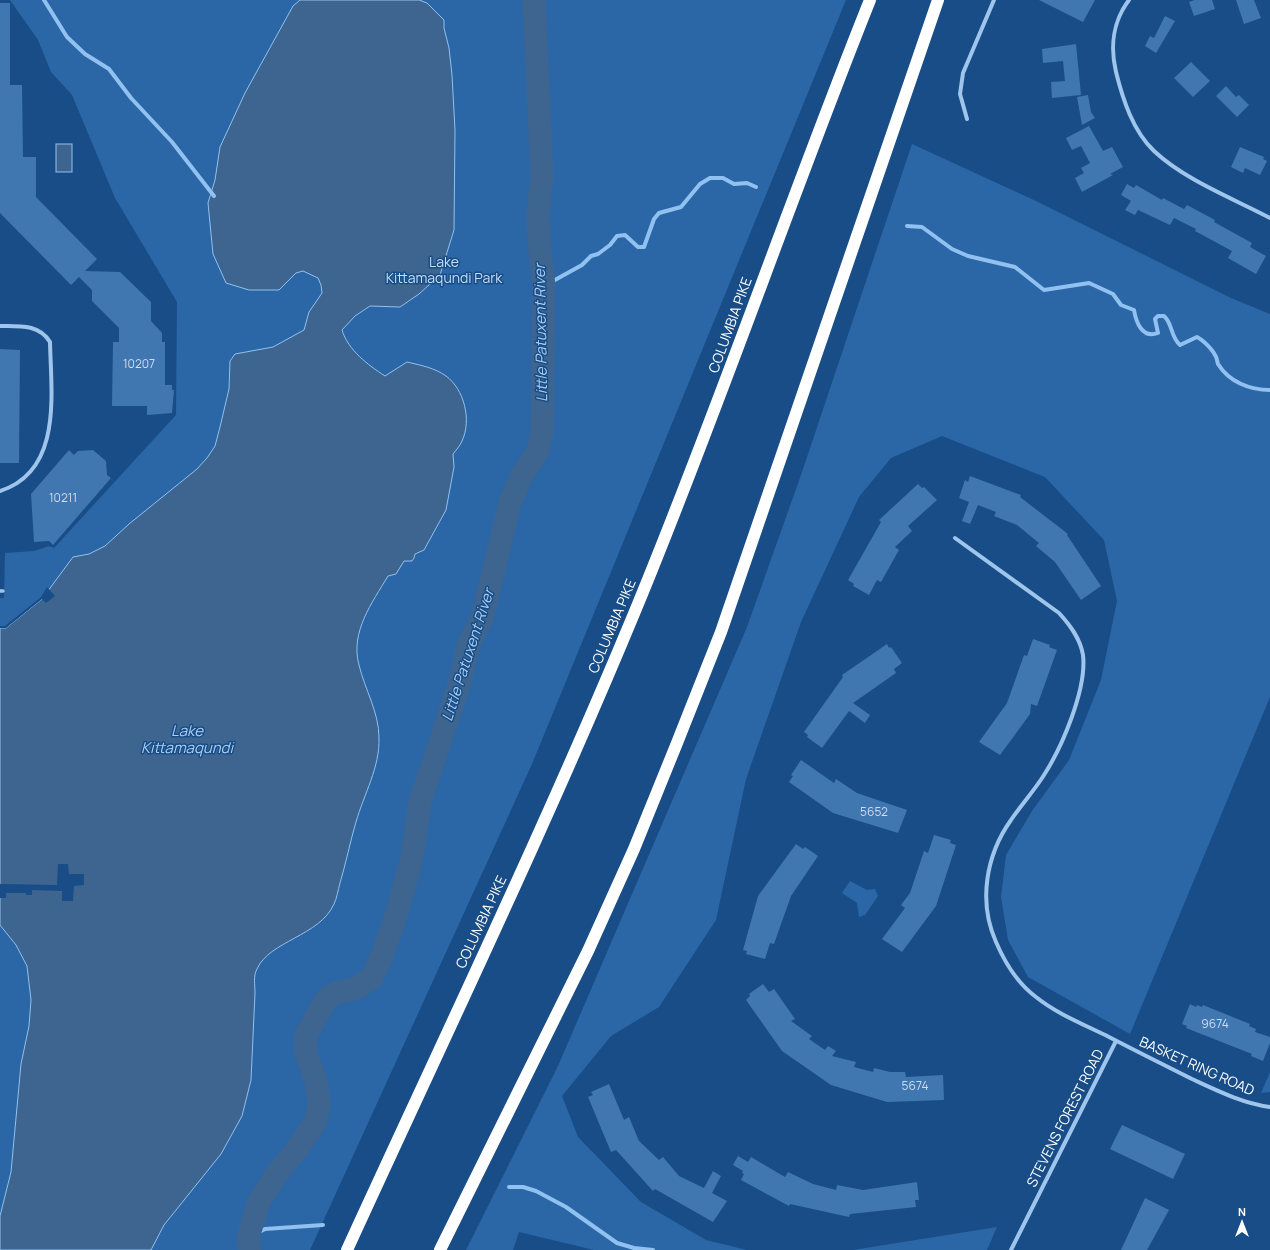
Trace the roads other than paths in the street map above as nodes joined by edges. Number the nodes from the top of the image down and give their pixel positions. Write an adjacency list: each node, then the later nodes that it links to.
1 (870, 0): 12 (highway, COLUMBIA PIKE)
2 (938, 0): 13 (highway)
3 (994, 0): 5 (street)
4 (1129, 0): 6 (street)
5 (967, 119)
6 (1270, 218)
7 (0, 326): 8 (street)
8 (0, 491)
9 (955, 538): 10 (street, STEVENS FOREST ROAD)
10 (1116, 1041): 11 (street, BASKET RING ROAD); 14 (street, STEVENS FOREST ROAD)
11 (1270, 1107)
12 (347, 1250)
13 (440, 1250)
14 (1011, 1250)

